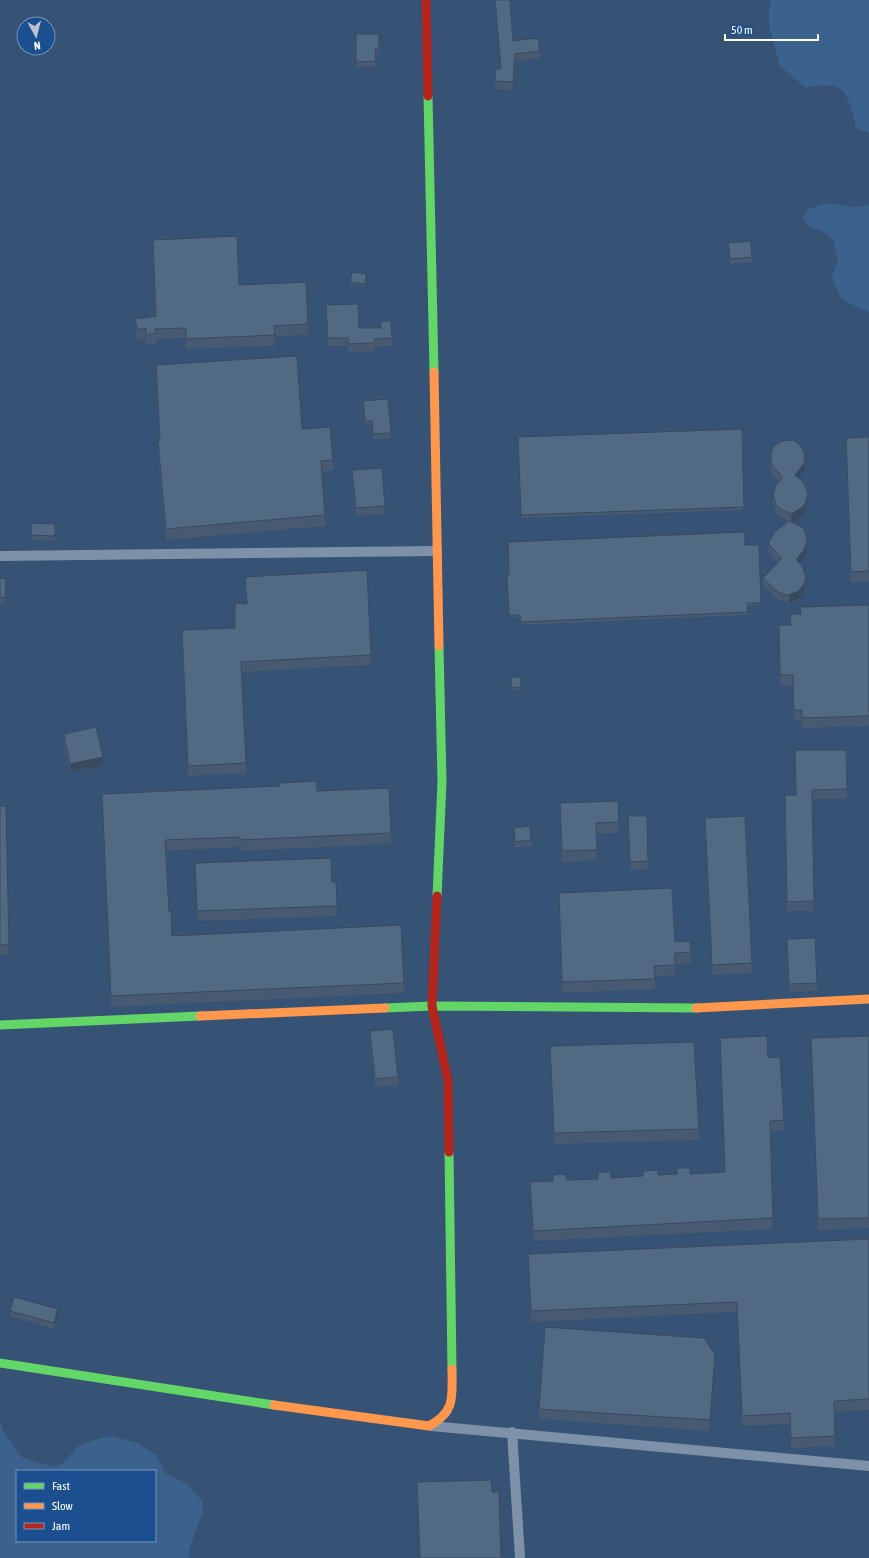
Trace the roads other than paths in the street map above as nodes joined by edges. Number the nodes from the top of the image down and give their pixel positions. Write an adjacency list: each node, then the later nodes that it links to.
1 (426, 0): 2 (street)
2 (437, 551): 3 (street); 5 (street)
3 (0, 556)
4 (869, 999): 5 (street)
5 (432, 1006): 6 (street); 8 (street)
6 (0, 1025)
7 (0, 1363): 8 (street)
8 (429, 1426): 9 (street)
9 (512, 1432): 10 (street); 11 (street)
10 (869, 1466)
11 (520, 1558)

